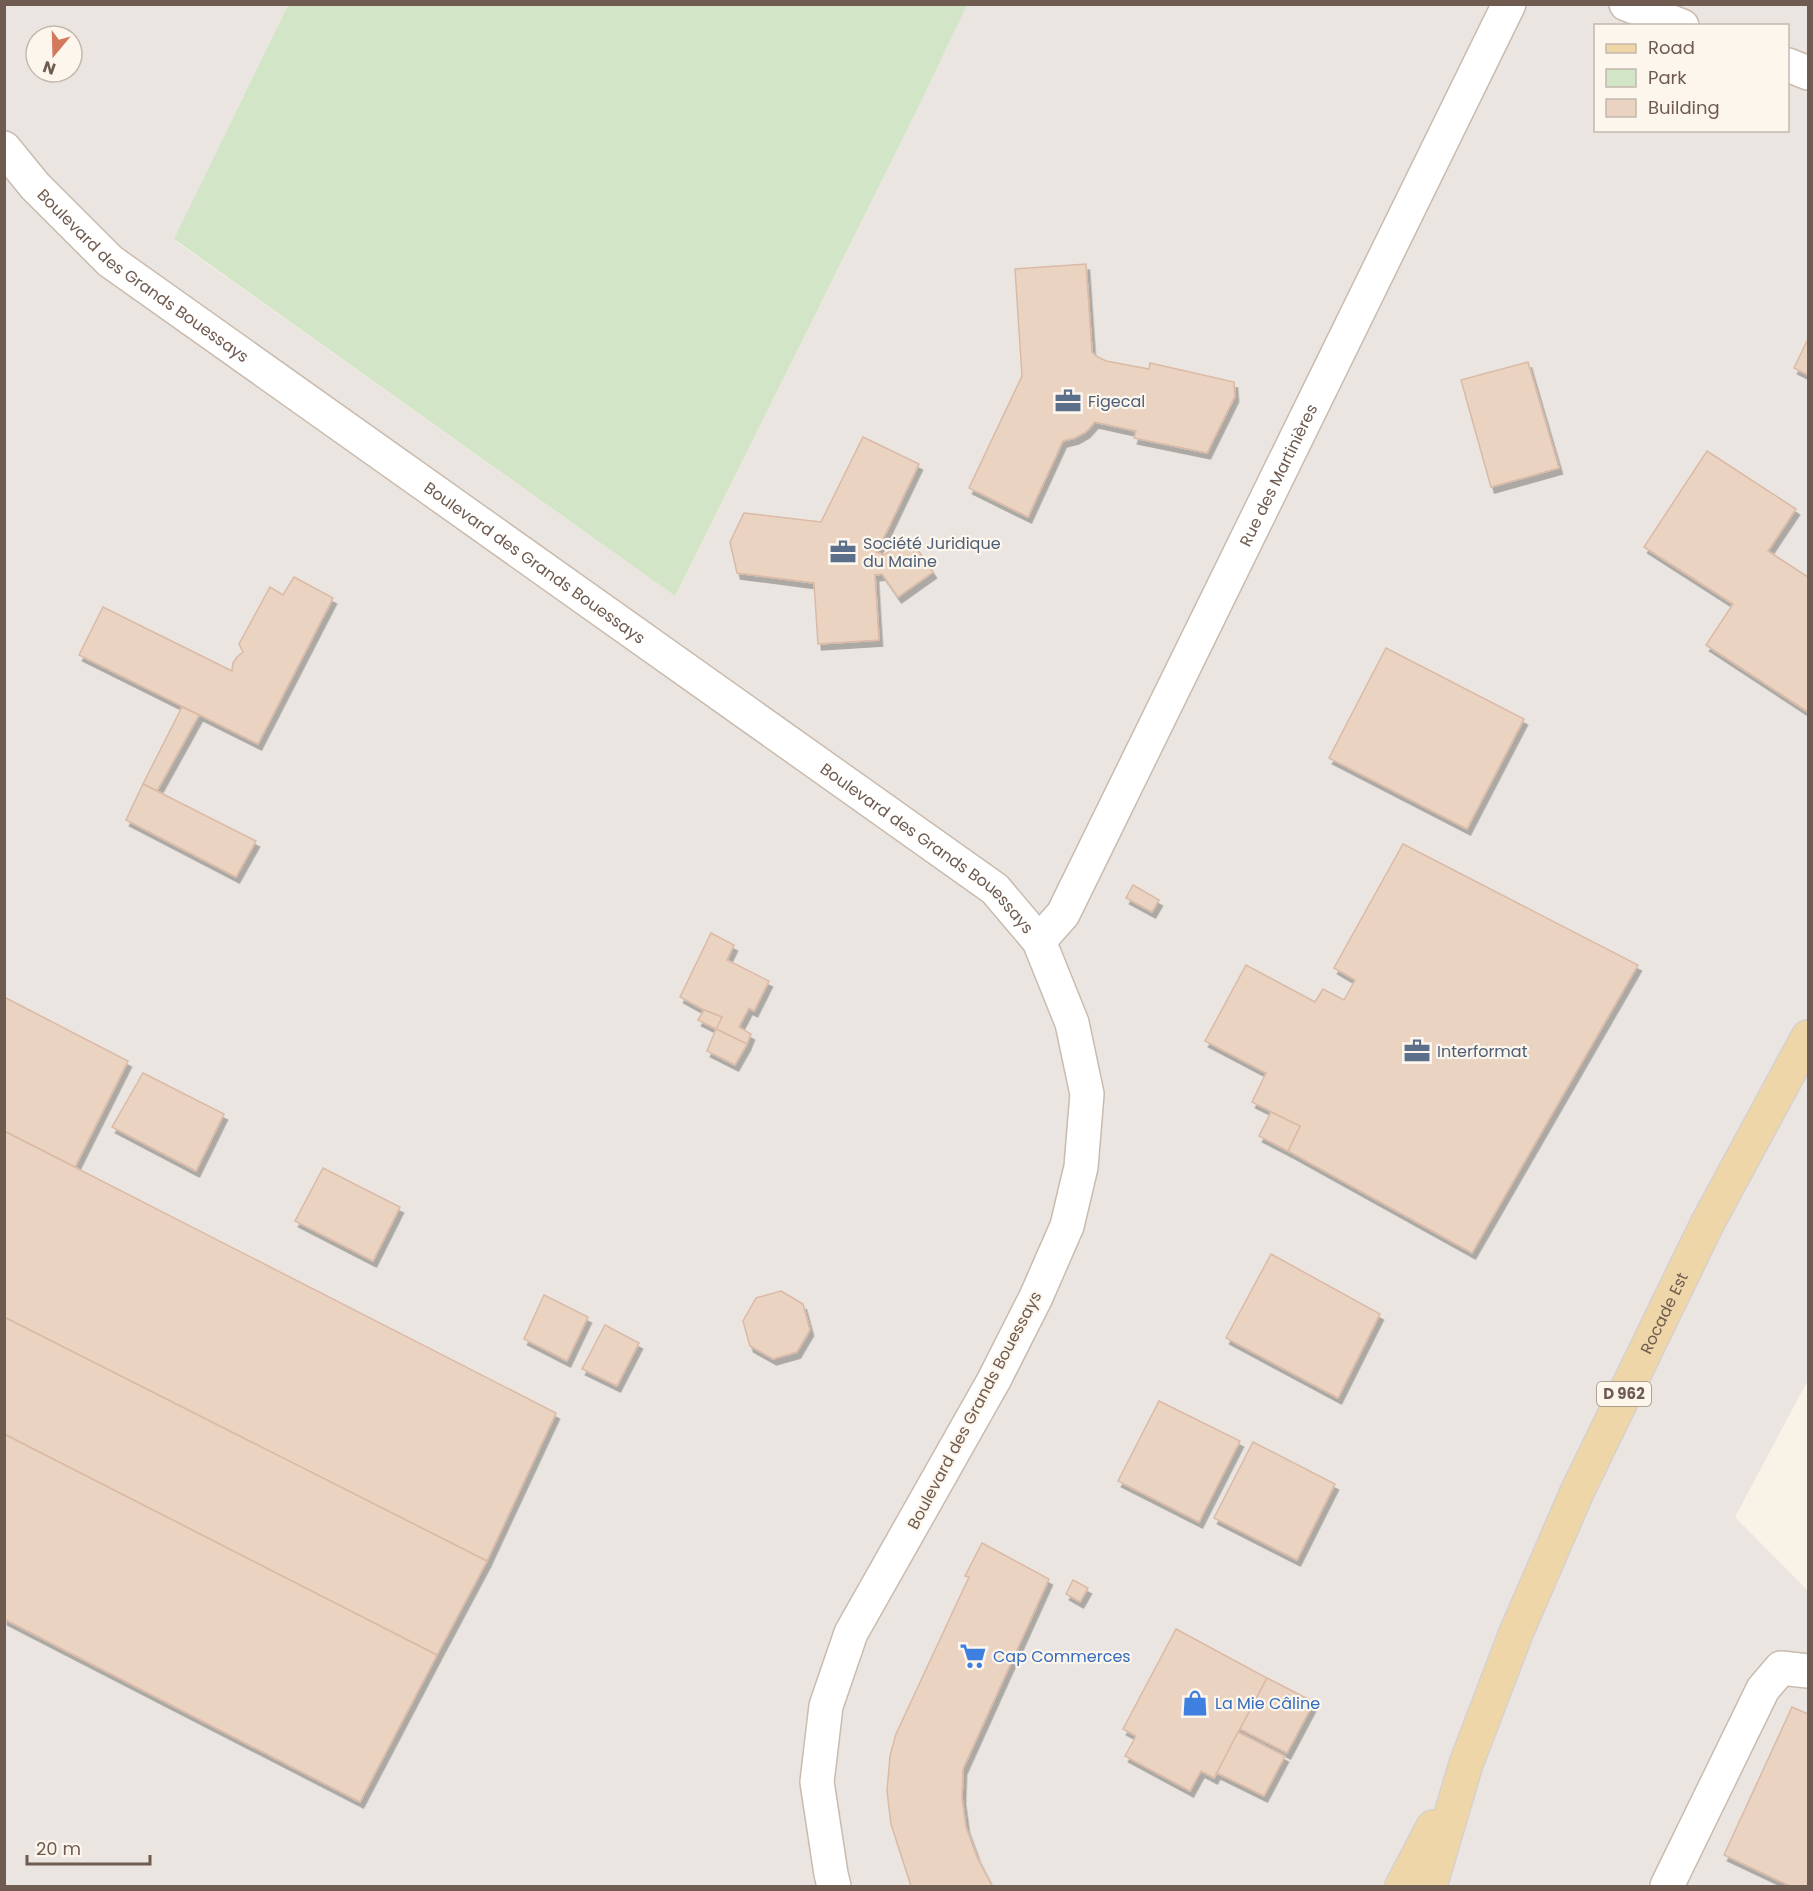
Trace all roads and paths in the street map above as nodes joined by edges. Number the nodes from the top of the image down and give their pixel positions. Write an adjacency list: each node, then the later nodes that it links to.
1 (1509, 4): 7 (street, Rue des Martinières)
2 (1626, 4): 3 (street)
3 (1677, 24)
4 (1789, 65): 5 (street)
5 (1809, 73)
6 (4, 148): 7 (street, Boulevard des Grands Bouessays)
7 (1039, 941): 11 (street, Boulevard des Grands Bouessays)
8 (1809, 1036): 10 (main road, Rocade Est / D 962)
9 (1809, 1671): 14 (street)
10 (1466, 1764): 12 (main road, D 962); 13 (main road, D 962)
11 (834, 1887)
12 (1402, 1887)
13 (1430, 1887)
14 (1667, 1887)

